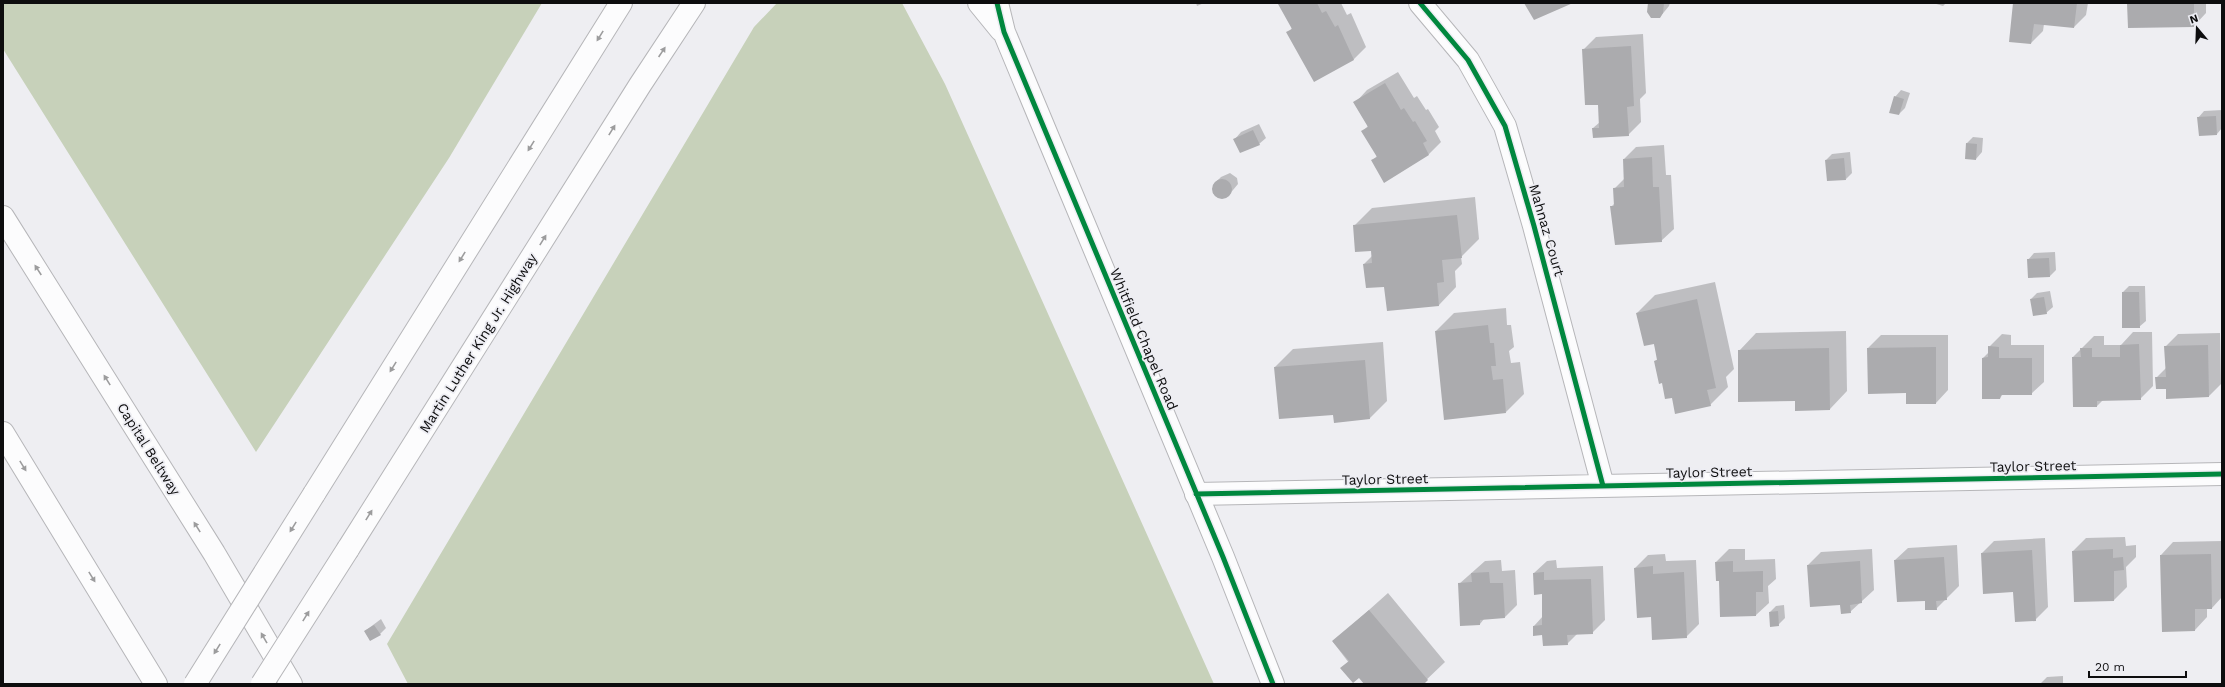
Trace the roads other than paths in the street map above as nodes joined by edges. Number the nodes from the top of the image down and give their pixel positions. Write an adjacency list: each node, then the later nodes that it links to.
1 (621, 3): 13 (main road, one-way to 13, bridge)
2 (694, 3): 14 (main road, Martin Luther King Jr. Highway, one-way to 2, bridge)
3 (979, 3): 6 (main road, Whitfield Chapel Road)
4 (997, 3): 6 (main road, Whitfield Chapel Road)
5 (1420, 3): 10 (main road, Mahnaz Court)
6 (1004, 32): 11 (main road, Whitfield Chapel Road)
7 (3, 217): 15 (main road, Capital Beltway, one-way to 7)
8 (3, 433): 12 (main road, one-way to 12)
9 (2222, 474): 10 (main road, Taylor Street)
10 (1603, 486): 11 (main road, Taylor Street)
11 (1196, 494): 16 (main road, Whitfield Chapel Road)
12 (156, 684)
13 (195, 684)
14 (262, 684)
15 (291, 684)
16 (1273, 684)

